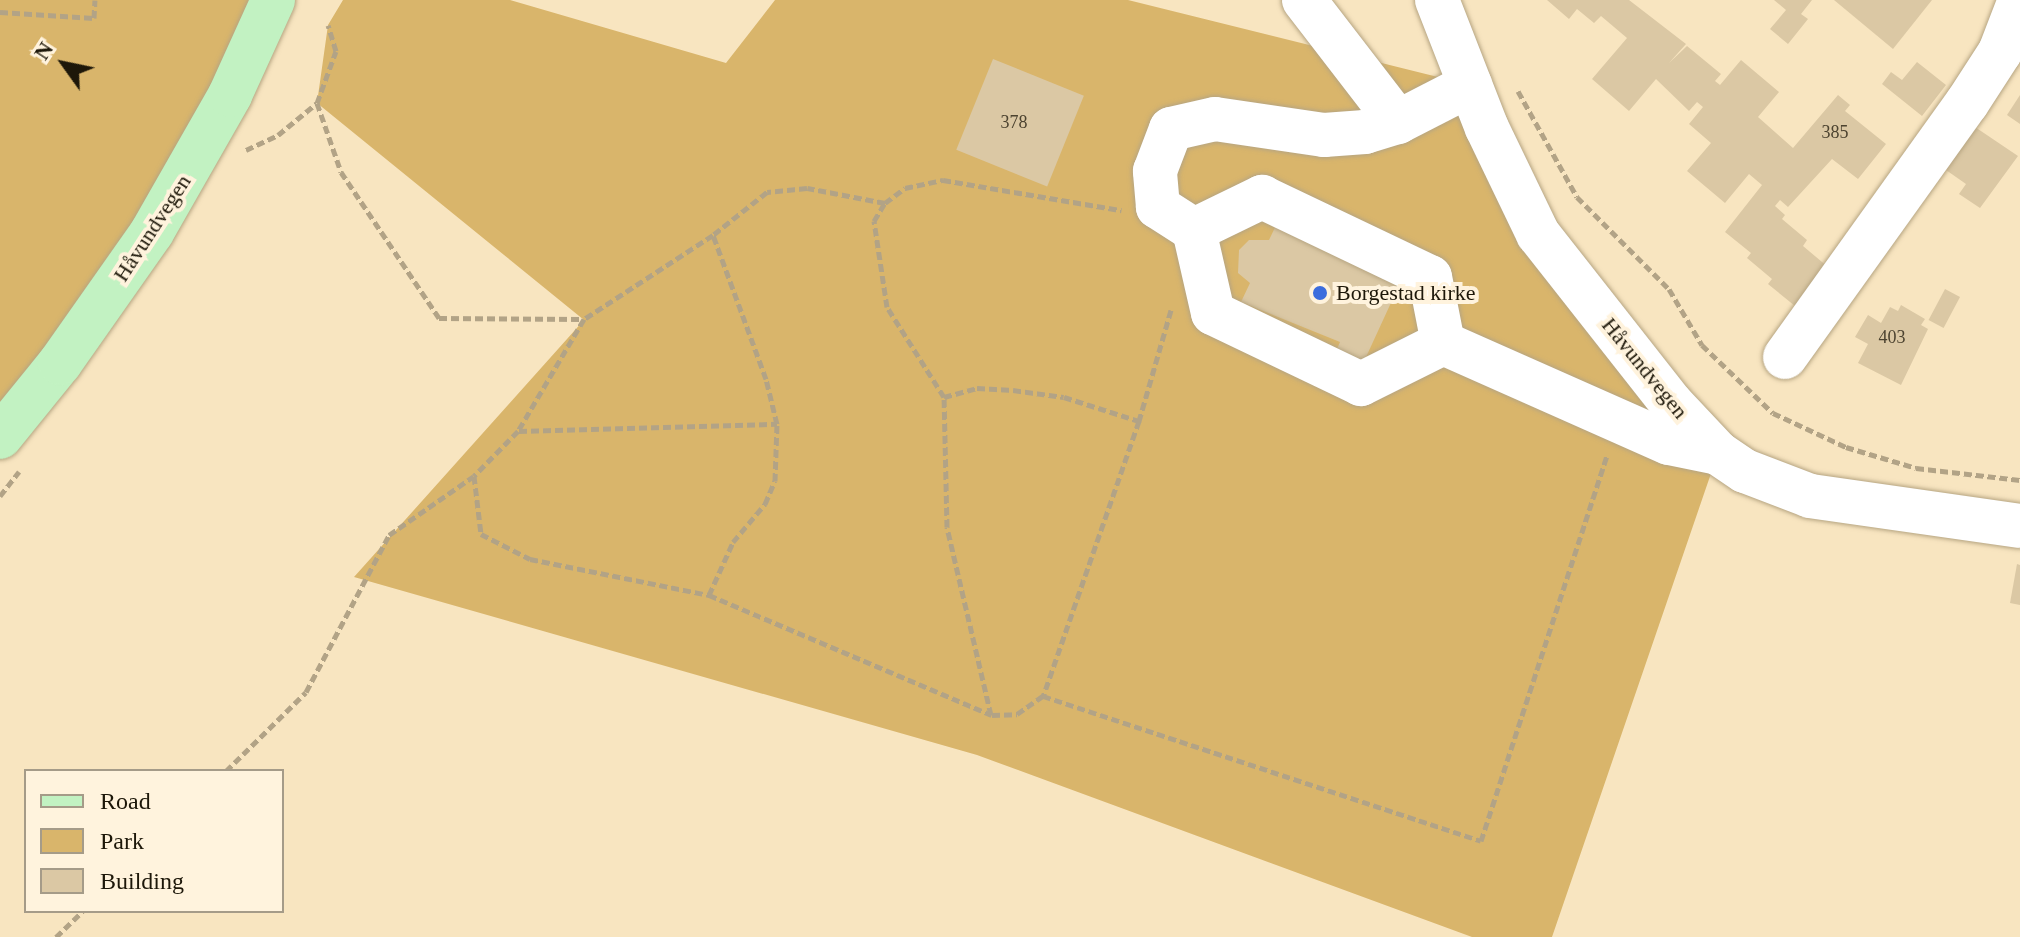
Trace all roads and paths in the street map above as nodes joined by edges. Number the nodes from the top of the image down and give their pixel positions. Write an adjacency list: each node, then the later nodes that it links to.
1 (95, 0): 6 (path)
2 (273, 0): 24 (main road, Håvundvegen)
3 (1304, 0): 10 (street)
4 (1437, 0): 8 (street, Håvundvegen)
5 (2020, 0): 18 (street)
6 (0, 12)
7 (328, 25): 9 (path)
8 (1490, 81): 10 (street); 25 (street, Håvundvegen); 27 (path)
9 (317, 103): 11 (path); 16 (path)
10 (1398, 122): 13 (street)
11 (246, 150)
12 (885, 203): 13 (path); 14 (path); 19 (path)
13 (1176, 219): 17 (street); 17 (street)
14 (713, 235): 16 (path); 22 (path)
15 (1173, 303): 21 (path)
16 (584, 319): 23 (path)
17 (1443, 343): 20 (street)
18 (1785, 357)
19 (944, 397): 21 (path); 31 (path)
20 (1618, 420): 25 (street); 30 (path)
21 (1139, 421): 30 (path)
22 (777, 424): 23 (path); 29 (path)
23 (518, 431): 26 (path)
24 (0, 437)
25 (1718, 453): 28 (street, Håvundvegen)
26 (474, 476): 29 (path); 32 (path)
27 (2020, 480)
28 (2020, 526)
29 (709, 595): 31 (path)
30 (1043, 696): 31 (path)
31 (992, 715)
32 (228, 769)
33 (81, 913): 34 (path)
34 (56, 937)

